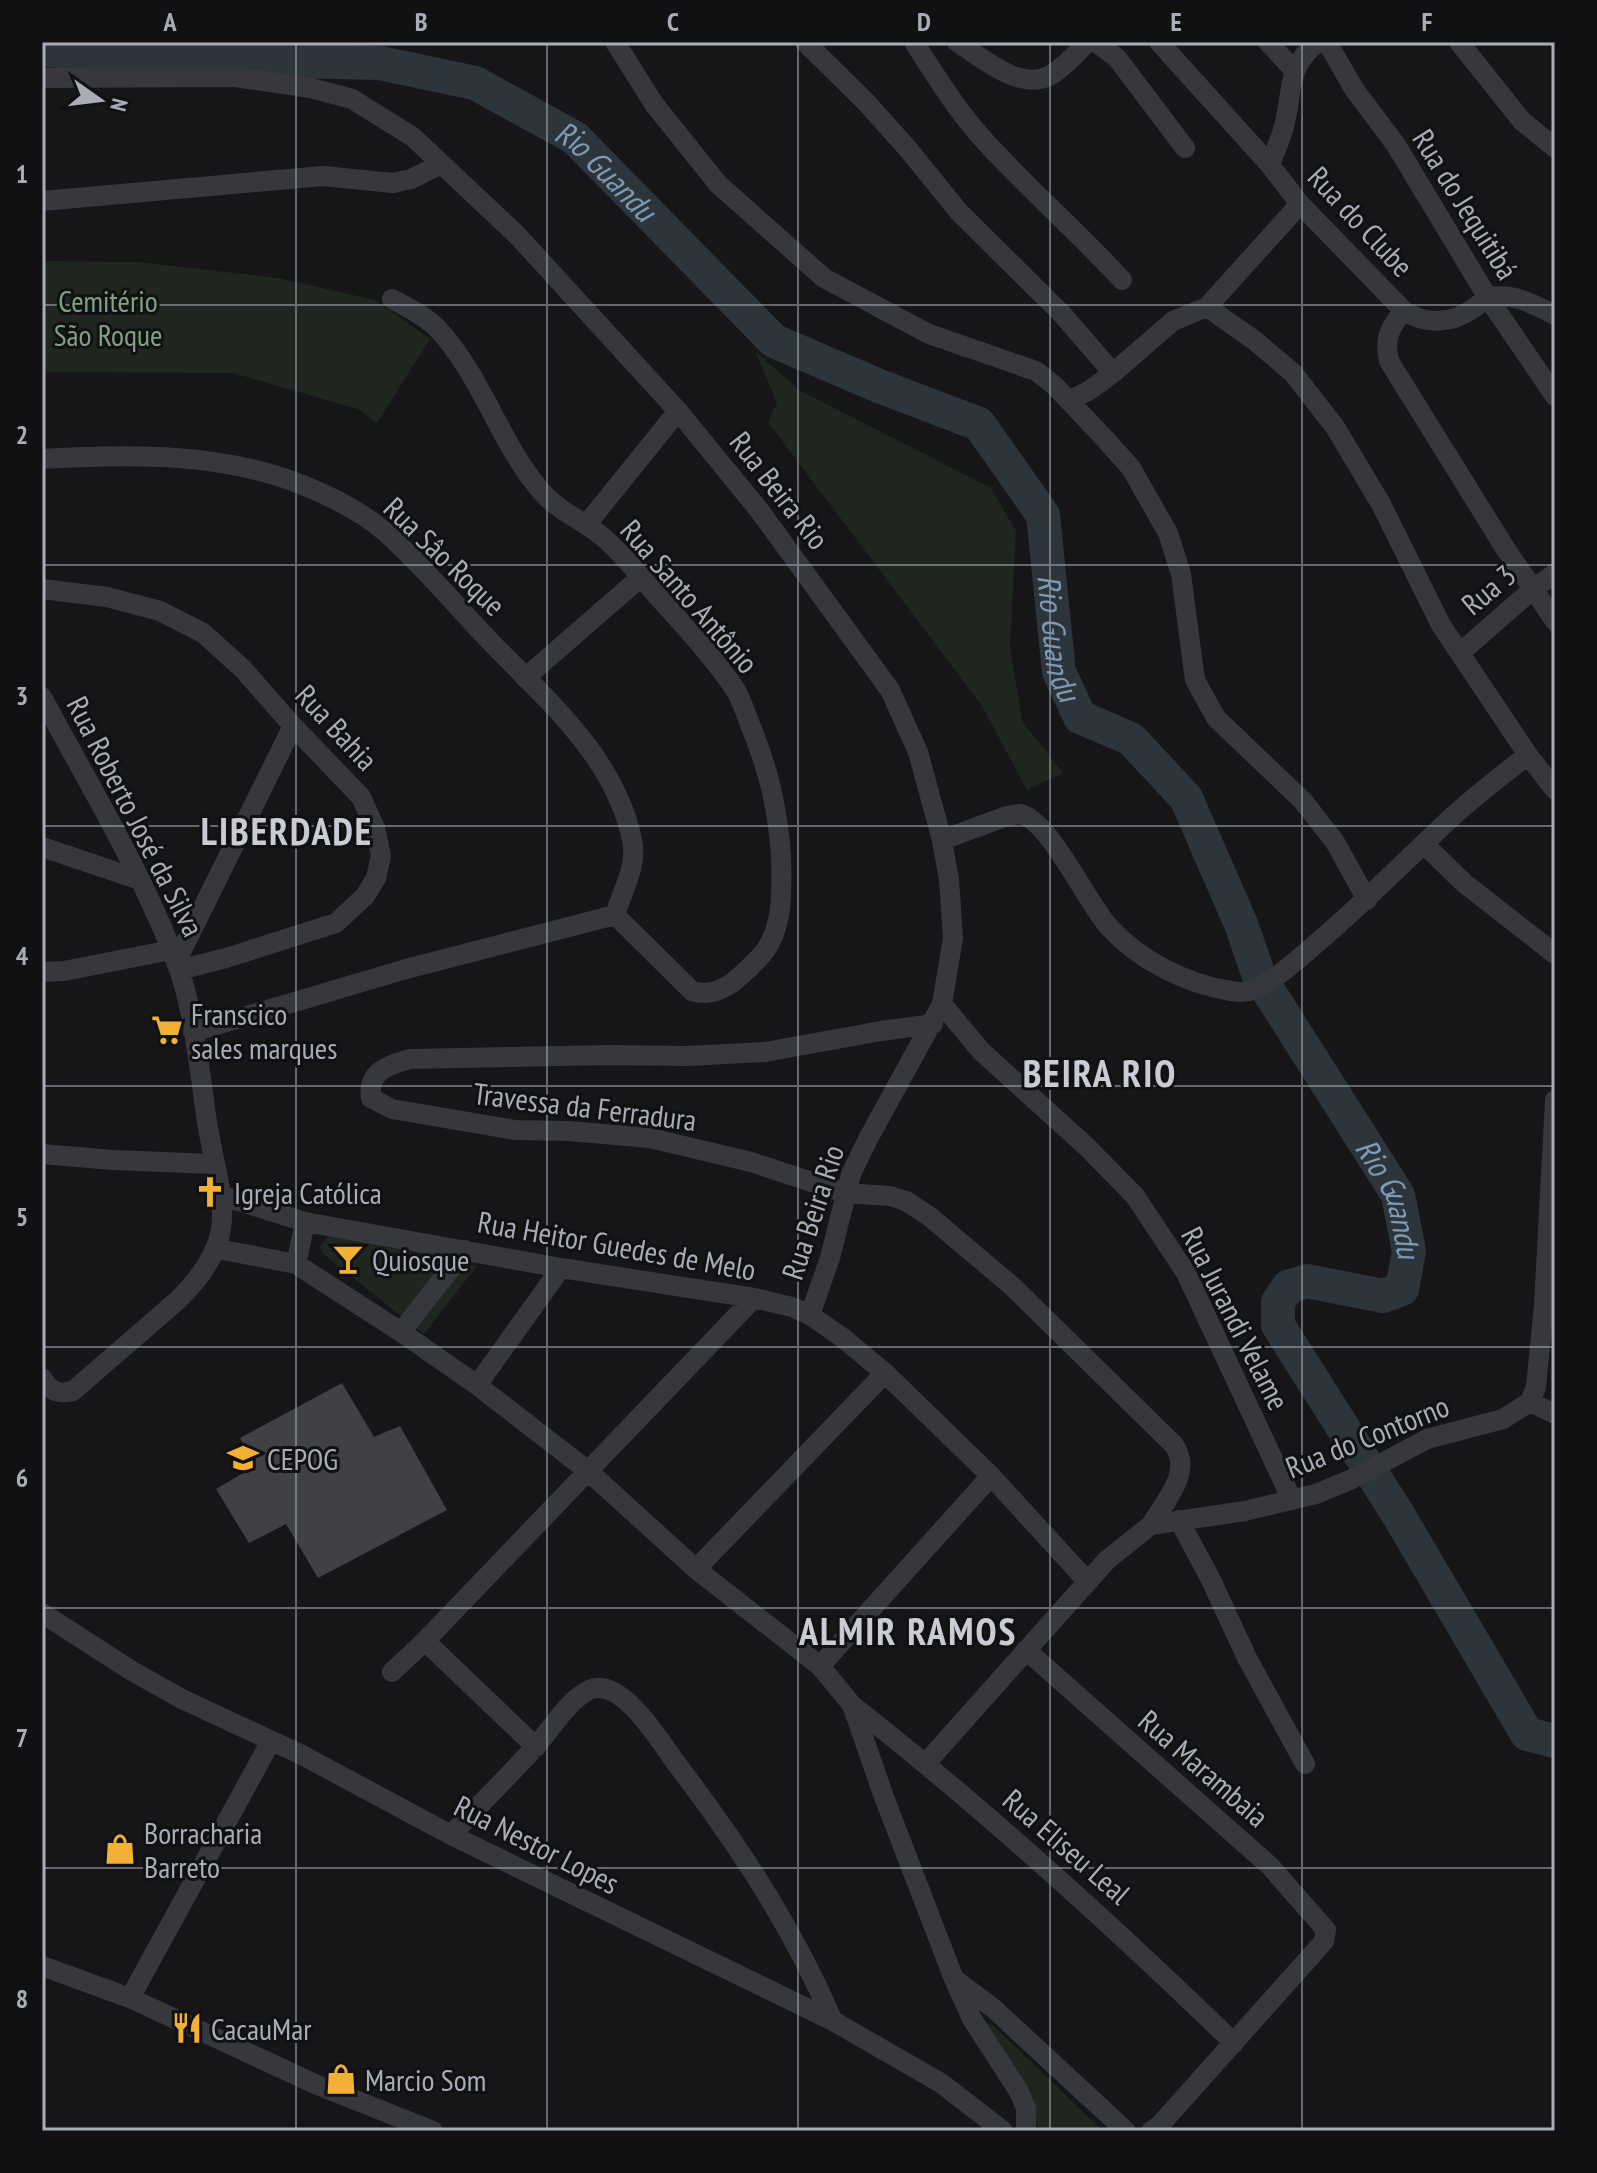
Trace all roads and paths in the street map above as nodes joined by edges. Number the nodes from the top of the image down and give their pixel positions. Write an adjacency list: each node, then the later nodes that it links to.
1 (615, 42): 28 (street)
2 (805, 42): 26 (street)
3 (914, 42): 20 (street)
4 (957, 42): 5 (street)
5 (1088, 42)
6 (1096, 42): 14 (street)
7 (1159, 42): 17 (street, Rua do Clube)
8 (1268, 42): 12 (street)
9 (1318, 42): 12 (street)
10 (1327, 42): 21 (street, Rua do Jequitibá)
11 (1459, 42): 15 (street)
12 (1293, 69): 17 (street)
13 (42, 78): 16 (street, Rua Beira Rio)
14 (1185, 148)
15 (1555, 148)
16 (441, 164): 18 (street); 29 (street, Rua Beira Rio)
17 (1270, 165): 19 (street, Rua do Clube)
18 (42, 201)
19 (1300, 204): 23 (street); 24 (street, Rua do Clube)
20 (1122, 280)
21 (1488, 298): 24 (street); 25 (street); 27 (street, Rua do Jequitibá)
22 (392, 299): 31 (street, Rua Santo Antônio)
23 (1207, 307): 26 (street); 37 (street)
24 (1404, 311): 35 (street, Rua do Clube)
25 (1555, 315)
26 (1113, 373): 28 (street)
27 (1555, 396)
28 (1069, 401): 47 (street)
29 (678, 411): 31 (street); 43 (street, Rua Beira Rio)
30 (42, 459): 38 (street, Rua Sâo Roque)
31 (586, 525): 33 (street, Rua Santo Antônio)
32 (1555, 573): 35 (street, Rua 3)
33 (641, 577): 38 (street); 48 (street, Rua Santo Antônio)
34 (42, 589): 40 (street, Rua Bahia)
35 (1532, 590): 36 (street, Rua do Clube); 37 (street, Rua 3)
36 (1555, 621)
37 (1461, 652): 41 (street)
38 (525, 678): 48 (street, Rua Sâo Roque)
39 (42, 697): 46 (street, Rua Roberto José da Silva)
40 (293, 726): 50 (street); 50 (street, Rua Bahia)
41 (1528, 755): 42 (street); 44 (street)
42 (1555, 790)
43 (942, 840): 47 (street); 52 (street, Rua Beira Rio)
44 (1425, 845): 47 (street); 49 (street)
45 (42, 847): 46 (street)
46 (140, 880): 50 (street, Rua Roberto José da Silva)
47 (1367, 900)
48 (615, 915): 54 (street)
49 (1555, 954)
50 (175, 960): 51 (street, Rua Bahia); 54 (street, Rua Roberto José da Silva)
51 (42, 972)
52 (942, 1004): 53 (street, Rua Beira Rio); 76 (street, Rua Jurandi Velame)
53 (933, 1024): 59 (street, Rua Beira Rio); 59 (street, Travessa da Ferradura)
54 (193, 1032): 58 (street, Rua Roberto José da Silva)
55 (1555, 1100): 56 (street)
56 (1554, 1124): 72 (street)
57 (42, 1154): 58 (street)
58 (214, 1164): 60 (street, Rua Roberto José da Silva)
59 (845, 1193): 67 (street, Rua Beira Rio); 78 (street, Travessa da Ferradura)
60 (223, 1196): 61 (street, Rua Heitor Guedes de Melo); 62 (street)
61 (305, 1222): 63 (street, Rua Heitor Guedes de Melo); 64 (street)
62 (218, 1249): 64 (street); 70 (street)
63 (465, 1250): 65 (street, Rua Heitor Guedes de Melo); 68 (street)
64 (296, 1264): 68 (street)
65 (561, 1268): 66 (street, Rua Heitor Guedes de Melo); 71 (street)
66 (754, 1298): 67 (street, Rua Heitor Guedes de Melo); 74 (street)
67 (810, 1315): 69 (street, Rua Heitor Guedes de Melo)
68 (401, 1332): 71 (street)
69 (885, 1373): 75 (street, Rua Heitor Guedes de Melo); 79 (street)
70 (42, 1378)
71 (477, 1385): 74 (street)
72 (1530, 1402): 73 (street); 76 (street, Rua do Contorno)
73 (1555, 1414)
74 (588, 1471): 79 (street); 82 (street)
75 (991, 1476): 80 (street, Rua Heitor Guedes de Melo); 84 (street)
76 (1292, 1500): 77 (street, Rua do Contorno)
77 (1179, 1520): 78 (street, Rua do Contorno); 90 (street)
78 (1151, 1525): 80 (street, Rua do Contorno)
79 (696, 1569): 84 (street)
80 (1088, 1582): 83 (street, Rua do Contorno)
81 (42, 1613): 87 (street, Rua Nestor Lopes)
82 (425, 1641): 85 (street); 88 (street)
83 (1026, 1650): 89 (street, Rua do Contorno); 96 (street, Rua Marambaia)
84 (820, 1666): 86 (street)
85 (392, 1672)
86 (852, 1705): 89 (street, Rua Eliseu Leal); 93 (street)
87 (271, 1741): 91 (street, Rua Nestor Lopes); 94 (street)
88 (536, 1747): 91 (street); 95 (street)
89 (926, 1763): 96 (street, Rua Eliseu Leal)
90 (1305, 1764)
91 (451, 1835): 95 (street, Rua Nestor Lopes)
92 (42, 1966): 94 (street)
93 (954, 1979): 100 (street); 101 (street)
94 (130, 1998): 98 (street)
95 (833, 2021): 99 (street, Rua Nestor Lopes)
96 (1234, 2043): 97 (street)
97 (1160, 2129)
98 (433, 2131)
99 (1003, 2131)
100 (1026, 2131)
101 (1126, 2131)

